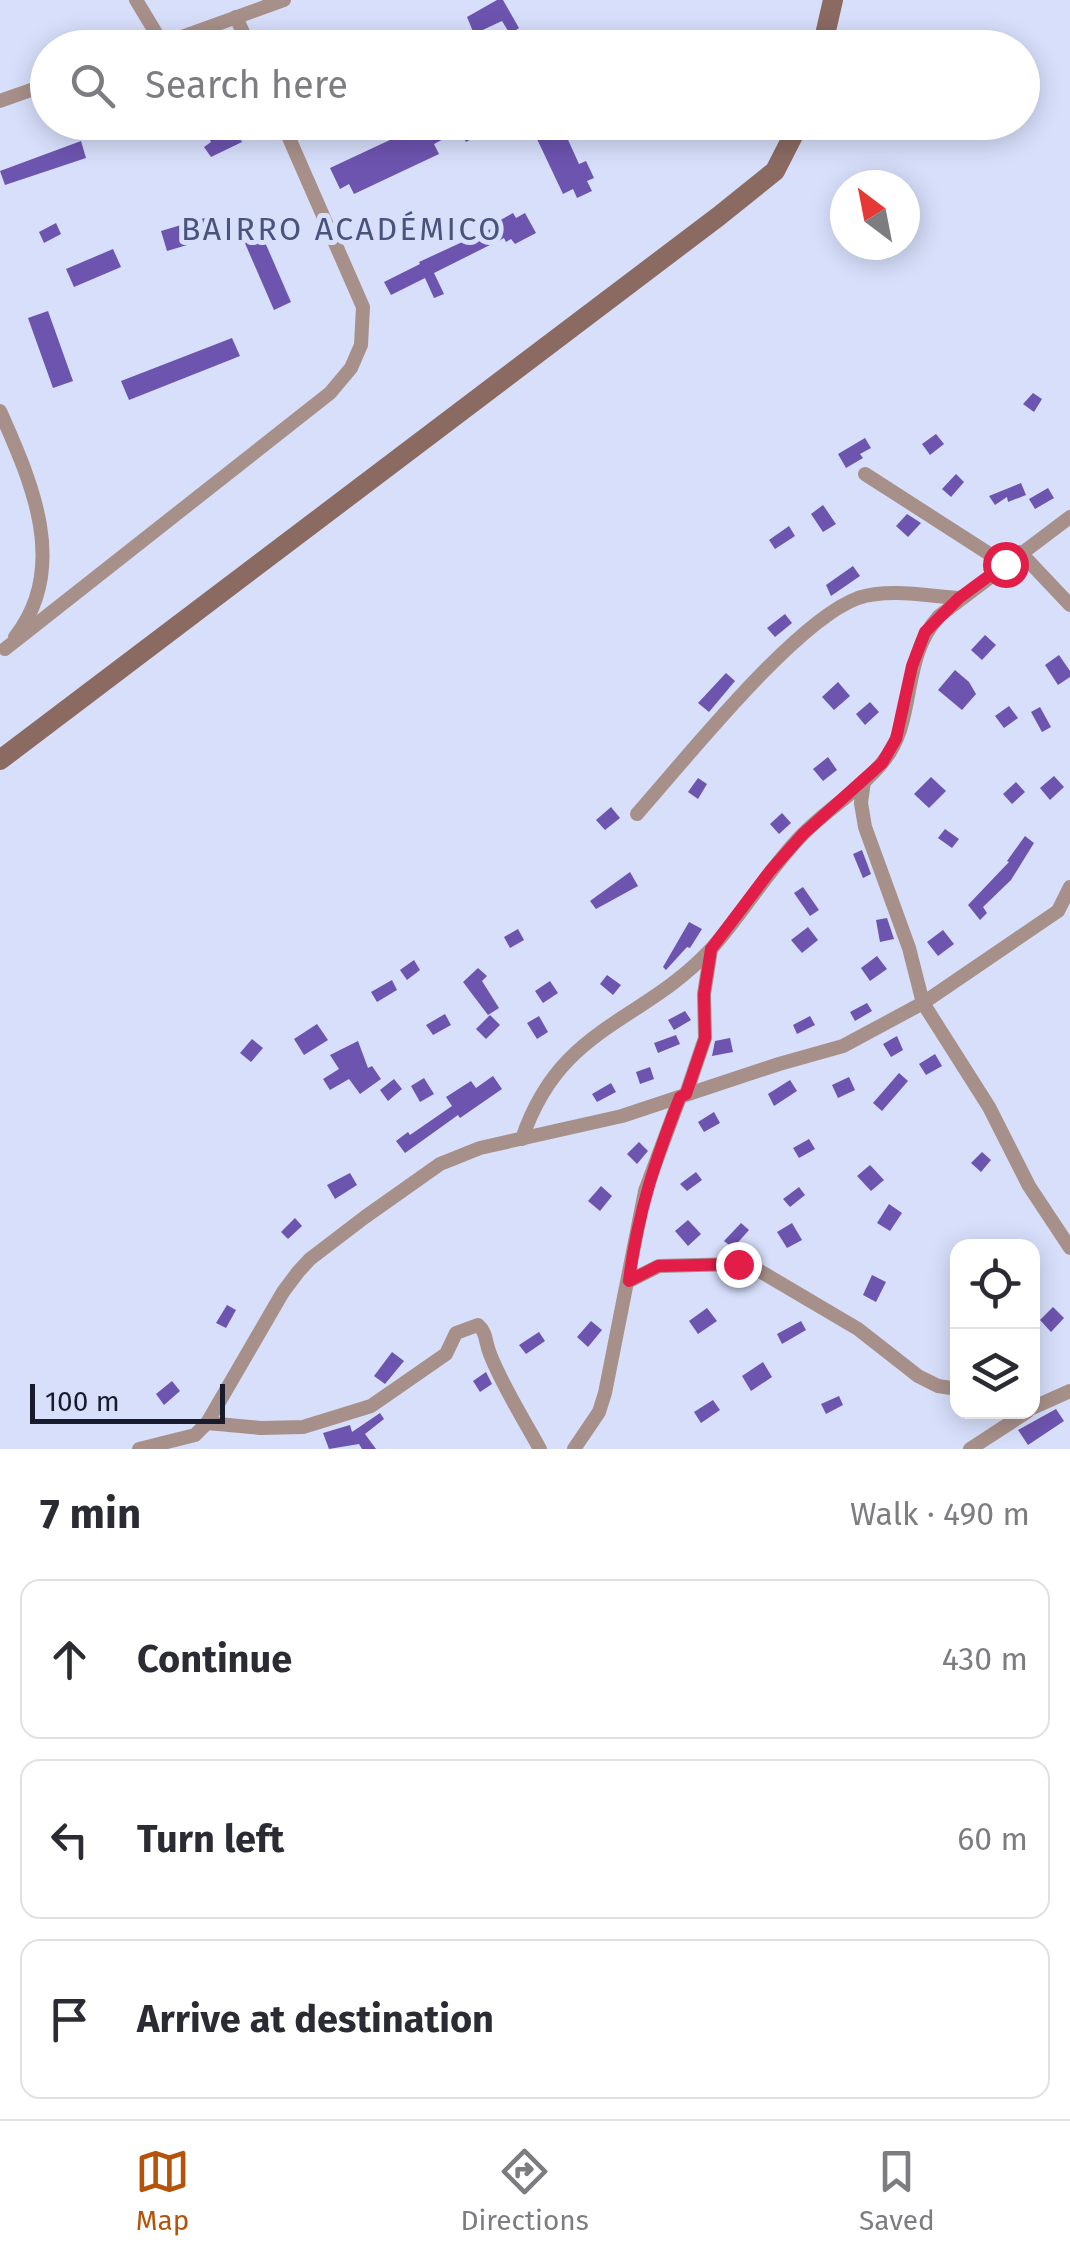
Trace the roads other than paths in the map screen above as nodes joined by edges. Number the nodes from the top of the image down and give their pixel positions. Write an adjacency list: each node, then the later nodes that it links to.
1 (136, 0): 5 (street)
2 (284, 0): 4 (street)
3 (833, 0): 8 (street)
4 (236, 17): 6 (street); 7 (street)
5 (149, 30)
6 (200, 30)
7 (242, 30)
8 (826, 30)
9 (30, 90): 10 (street)
10 (0, 101)
11 (290, 140): 20 (street)
12 (790, 140): 21 (street)
13 (0, 411): 20 (street)
14 (866, 474): 17 (street)
15 (1070, 517): 16 (street)
16 (1020, 552): 17 (street); 19 (street)
17 (1005, 564): 18 (street)
18 (959, 598): 22 (street); 23 (street)
19 (1070, 605)
20 (3, 651)
21 (0, 760)
22 (864, 781): 26 (street); 27 (street)
23 (637, 814)
24 (1070, 887): 25 (street)
25 (1064, 909): 27 (street)
26 (711, 949): 28 (street); 29 (street)
27 (923, 1003): 28 (street); 30 (street)
28 (683, 1095): 29 (street); 31 (street)
29 (522, 1139): 38 (street)
30 (1070, 1248)
31 (629, 1281): 32 (street); 41 (street)
32 (950, 1388)
33 (1069, 1388): 35 (street)
34 (1040, 1393): 35 (street)
35 (1052, 1397): 36 (street)
36 (1040, 1404)
37 (1016, 1419): 42 (street)
38 (207, 1424): 39 (street); 40 (street)
39 (140, 1449)
40 (540, 1449)
41 (574, 1449)
42 (970, 1449)

